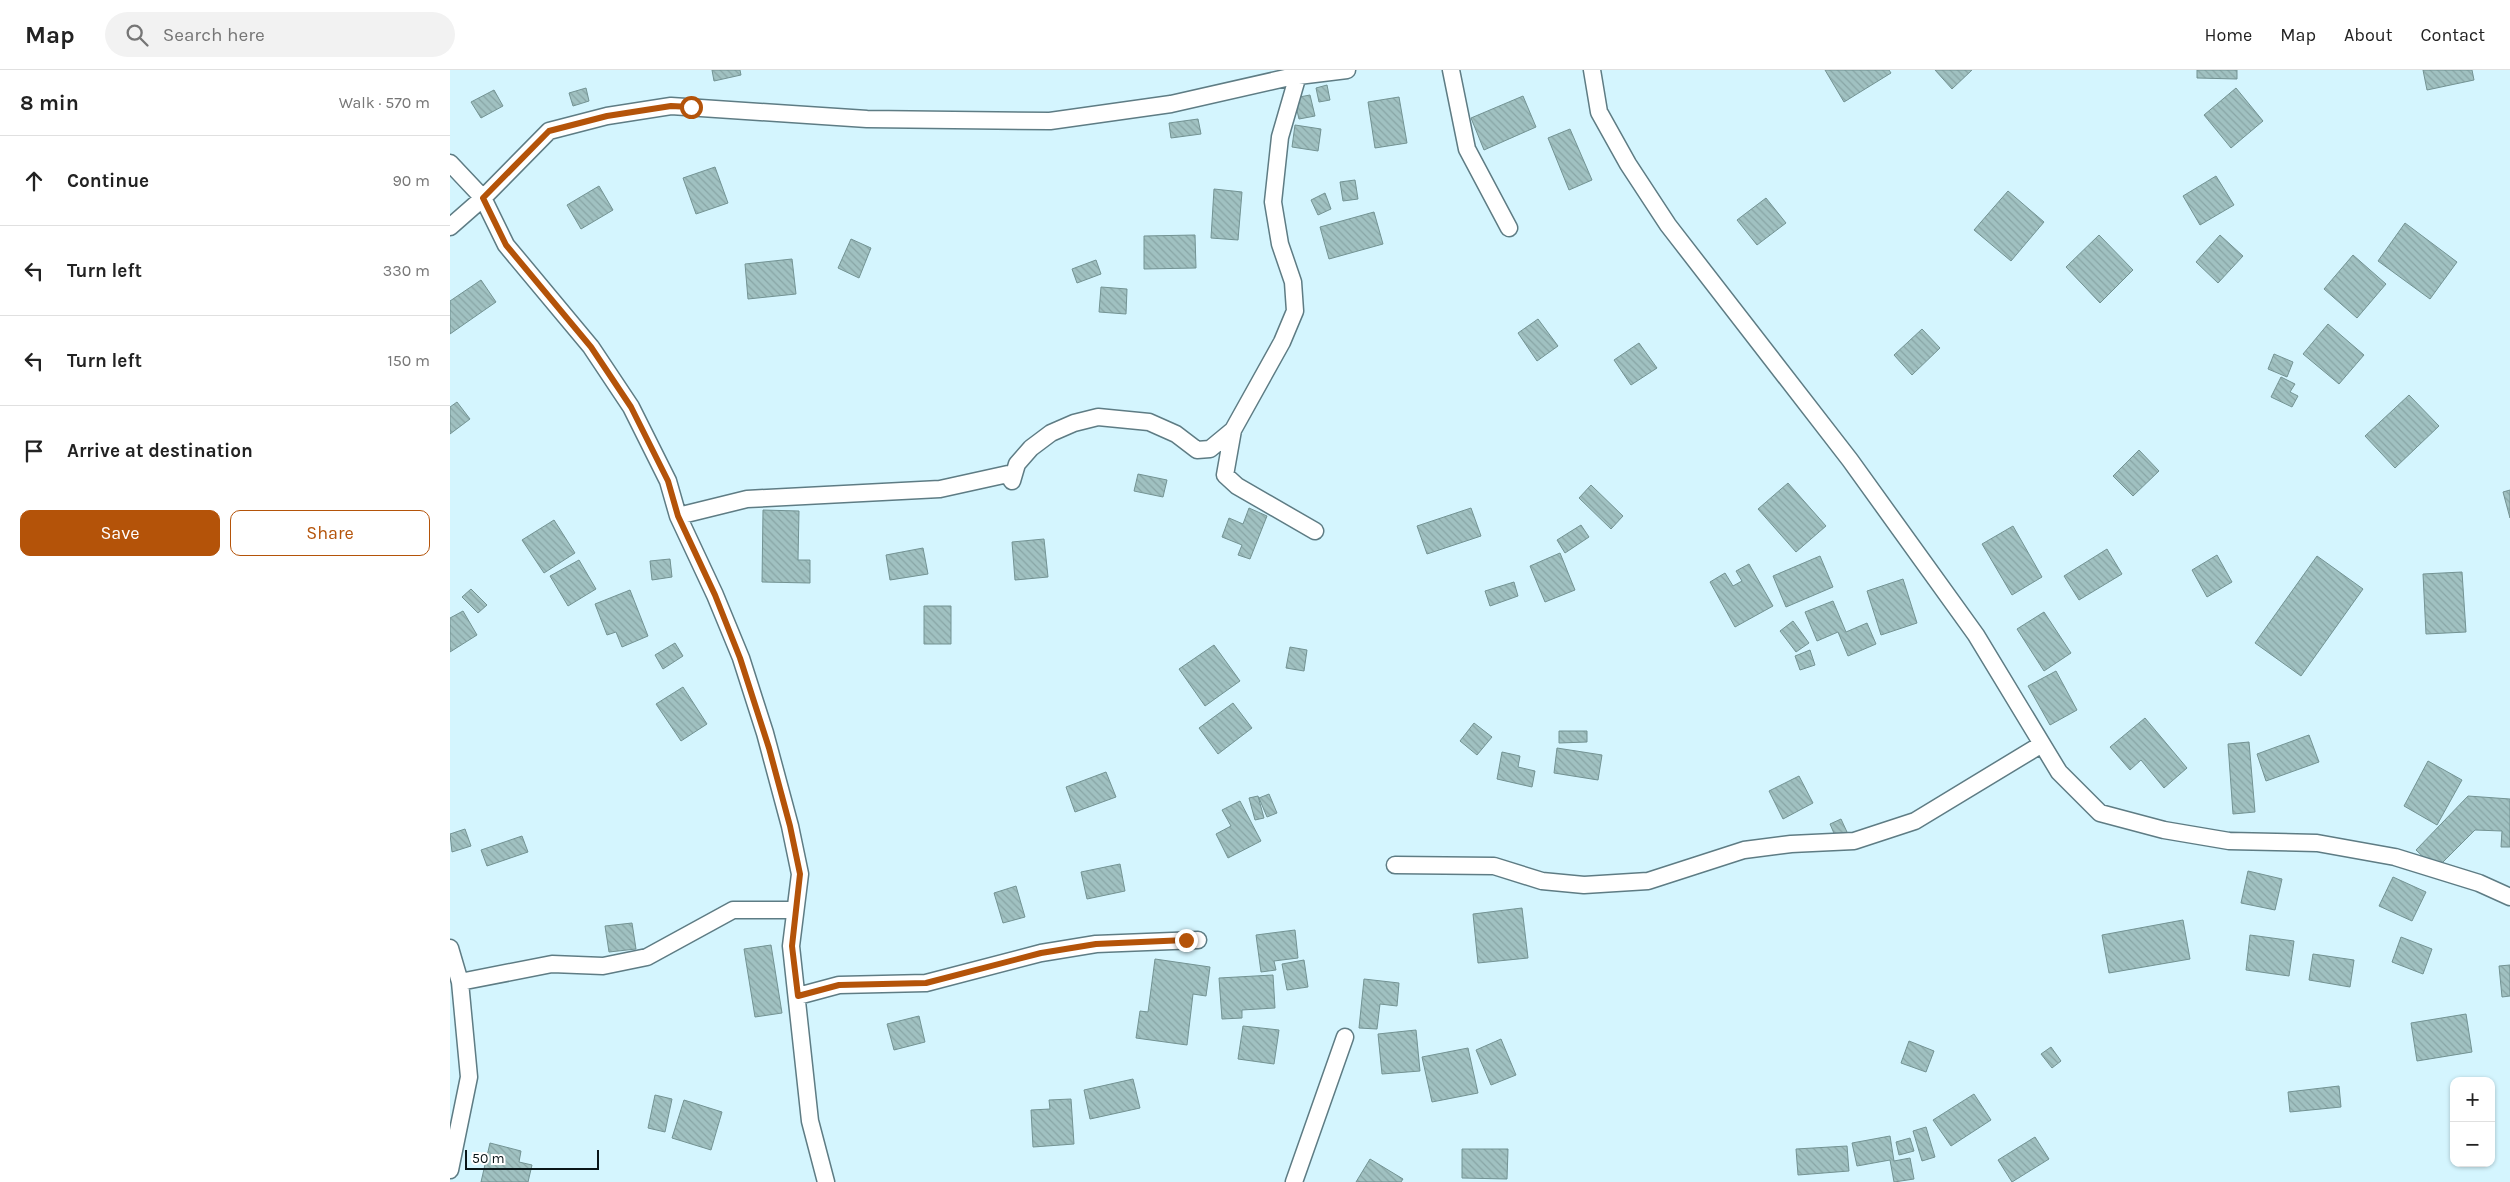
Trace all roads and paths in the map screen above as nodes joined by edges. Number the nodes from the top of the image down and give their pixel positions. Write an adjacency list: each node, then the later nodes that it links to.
1 (1347, 70): 4 (street)
2 (1451, 70): 8 (street)
3 (1592, 70): 12 (street)
4 (1298, 76): 6 (street); 9 (street)
5 (450, 163): 6 (street)
6 (483, 198): 7 (street); 10 (street)
7 (450, 227)
8 (1509, 228)
9 (1233, 430): 10 (street); 11 (street)
10 (678, 516): 15 (street)
11 (1315, 531)
12 (2042, 744): 13 (street); 14 (street)
13 (1395, 865)
14 (2510, 897)
15 (795, 910): 18 (street); 19 (street)
16 (1198, 940): 19 (street)
17 (450, 948): 18 (street)
18 (460, 982): 21 (street)
19 (798, 996): 22 (street)
20 (1345, 1037): 23 (street)
21 (450, 1170)
22 (826, 1182)
23 (1294, 1182)

